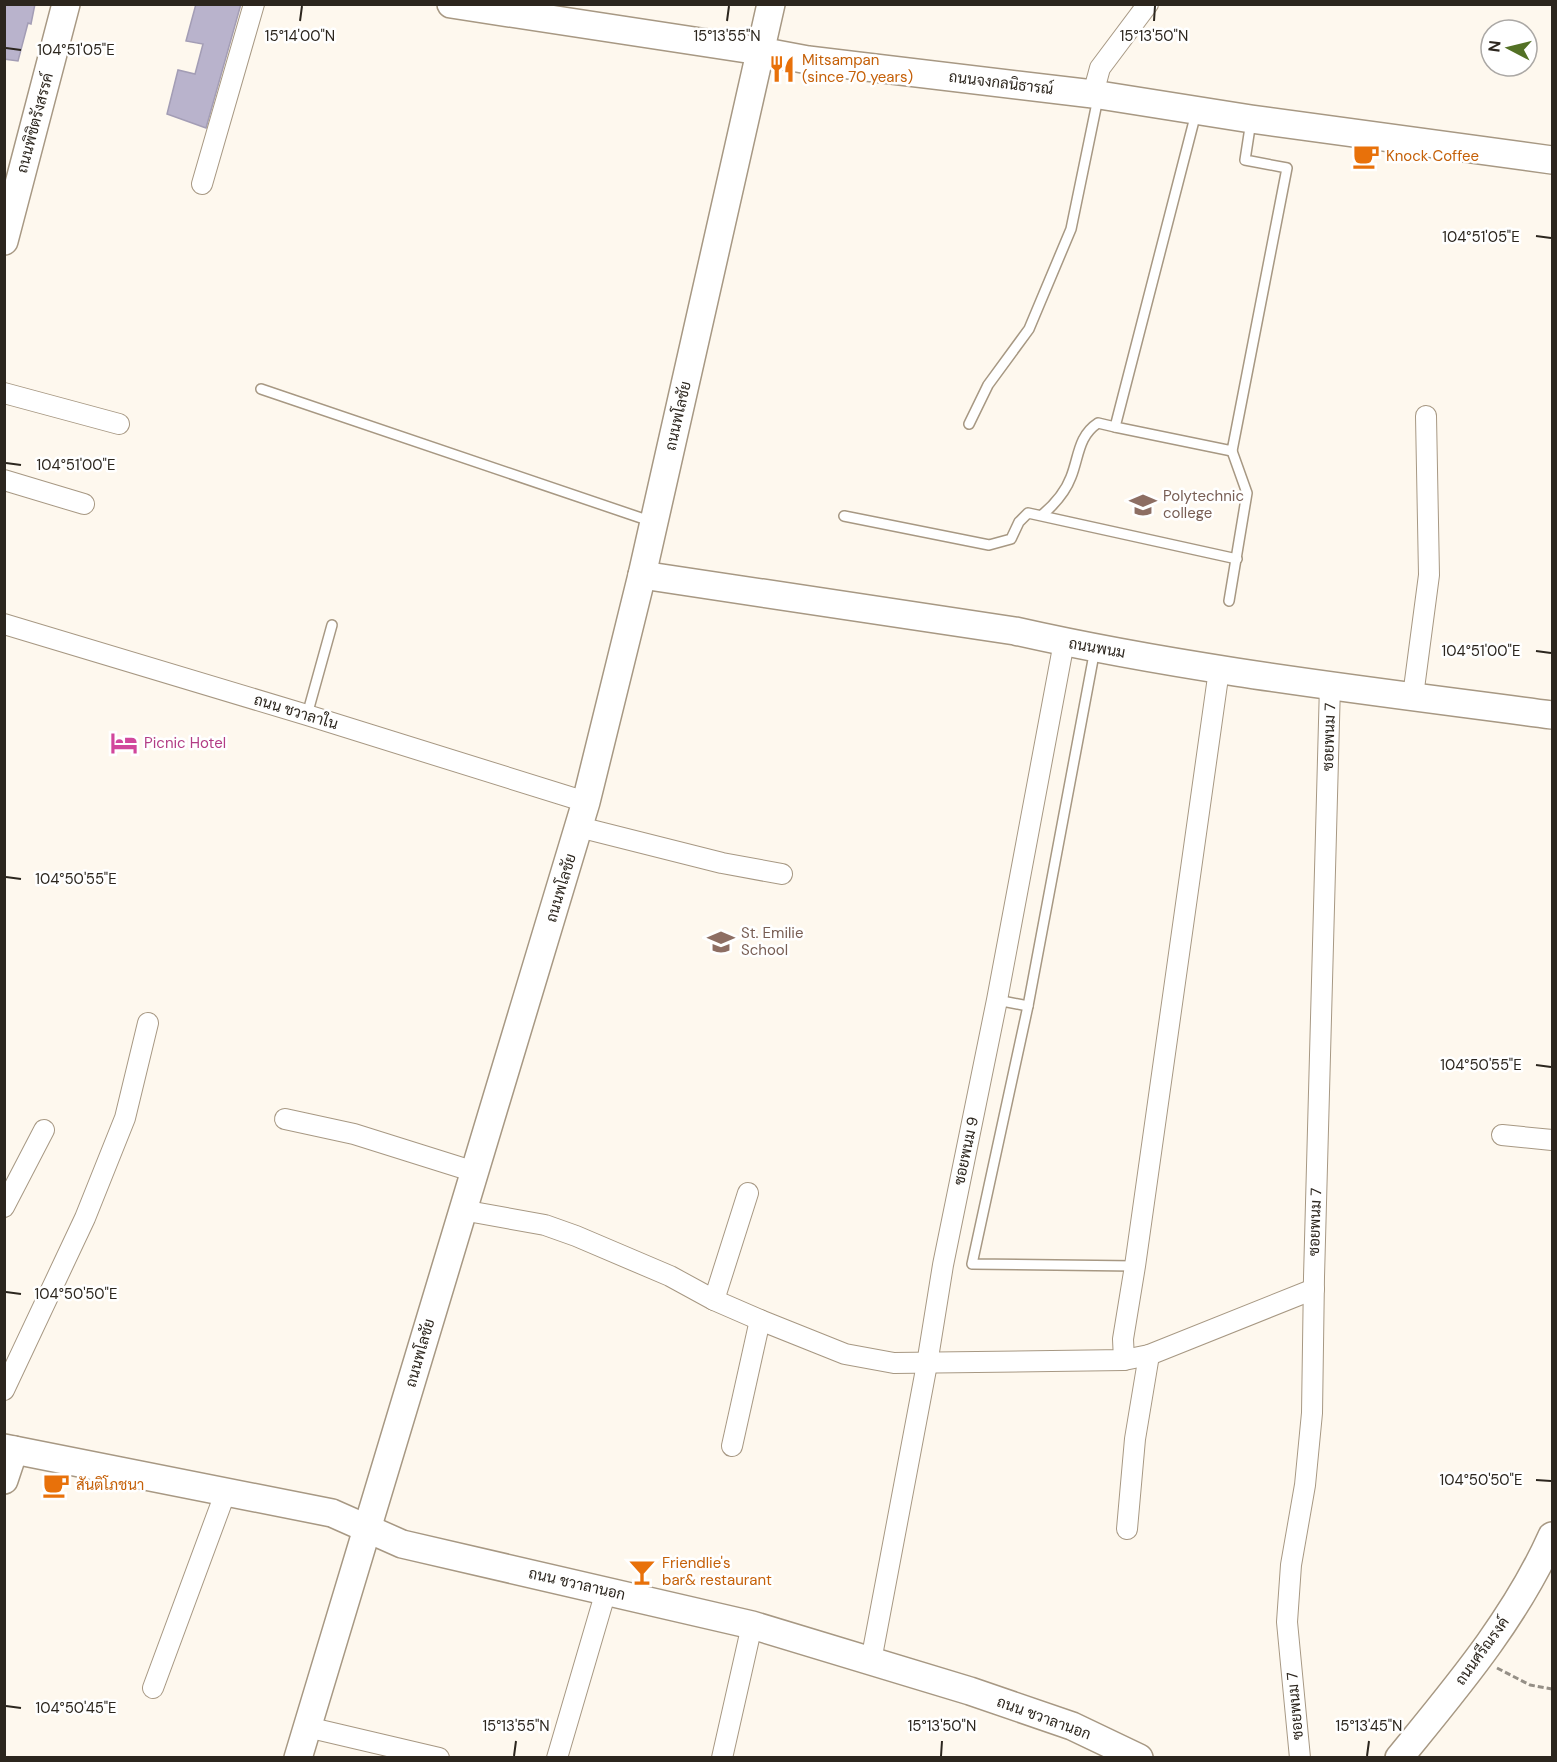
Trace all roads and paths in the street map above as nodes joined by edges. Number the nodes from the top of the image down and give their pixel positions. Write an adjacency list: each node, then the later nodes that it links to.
1 (66, 4): 12 (street, ถนนพิชิตรังสรรค์)
2 (254, 4): 11 (street)
3 (451, 4): 6 (street, ถนนจงกลนิธารณ์)
4 (771, 4): 6 (street, ถนนพโลชัย)
5 (1148, 4): 7 (street)
6 (760, 51): 7 (street, ถนนจงกลนิธารณ์); 24 (street, ถนนพโลชัย)
7 (1096, 94): 8 (street, ถนนจงกลนิธารณ์); 17 (lane)
8 (1197, 111): 9 (street, ถนนจงกลนิธารณ์); 18 (lane)
9 (1251, 119): 10 (street, ถนนจงกลนิธารณ์); 19 (lane)
10 (1552, 160)
11 (202, 184)
12 (4, 241)
13 (261, 389): 24 (lane)
14 (4, 393): 16 (street)
15 (1426, 416): 34 (street)
16 (118, 424)
17 (969, 424)
18 (1115, 426): 19 (lane); 22 (lane)
19 (1232, 451): 25 (lane)
20 (4, 480): 21 (street)
21 (84, 504)
22 (1042, 515): 23 (lane); 25 (lane)
23 (844, 516)
24 (654, 522): 26 (street, ถนนพโลชัย)
25 (1237, 559): 27 (lane)
26 (642, 575): 30 (street, ถนนพนม); 37 (street, ถนนพโลชัย)
27 (1229, 600)
28 (4, 624): 35 (street, ถนน ชวาลาใน)
29 (332, 625): 35 (lane)
30 (1064, 642): 31 (street, ถนนพนม); 40 (street, ซอยพนม 9)
31 (1096, 647): 32 (street, ถนนพนม); 41 (lane)
32 (1219, 670): 33 (street, ถนนพนม); 51 (street)
33 (1330, 685): 34 (street, ถนนพนม); 52 (street, ซอยพนม 7)
34 (1413, 696): 36 (street, ถนนพนม)
35 (307, 715): 37 (street, ถนน ชวาลาใน)
36 (1552, 715)
37 (586, 801): 38 (street, ถนนพโลชัย)
38 (579, 827): 39 (street); 47 (street, ถนนพโลชัย)
39 (782, 874)
40 (997, 1000): 41 (lane); 57 (street, ซอยพนม 9)
41 (1028, 1006): 51 (lane)
42 (148, 1023): 58 (street)
43 (285, 1119): 47 (street)
44 (44, 1130): 49 (street)
45 (1502, 1135): 46 (street)
46 (1552, 1140)
47 (475, 1172): 50 (street, ถนนพโลชัย)
48 (748, 1193): 53 (street)
49 (4, 1207)
50 (462, 1210): 53 (street); 64 (street, ถนนพโลชัย)
51 (1135, 1266): 56 (street)
52 (1314, 1289): 55 (street); 78 (street, ซอยพนม 7)
53 (714, 1300): 54 (street)
54 (760, 1320): 57 (street); 59 (street)
55 (1149, 1355): 56 (street); 63 (street)
56 (1124, 1360): 57 (street)
57 (927, 1364): 69 (street, ซอยพนม 9)
58 (4, 1390)
59 (732, 1446)
60 (9, 1449): 61 (street); 62 (street, ถนน ชวาลานอก)
61 (4, 1480)
62 (226, 1491): 64 (street, ถนน ชวาลานอก); 70 (street)
63 (1126, 1529)
64 (368, 1530): 66 (street, ถนน ชวาลานอก); 72 (street, ถนนพโลชัย)
65 (1552, 1536): 68 (street, ถนนศรีณรงค์)
66 (606, 1591): 67 (street, ถนน ชวาลานอก); 75 (street)
67 (752, 1626): 69 (street, ถนน ชวาลานอก); 76 (street)
68 (1479, 1659): 71 (path); 79 (street, ถนนศรีณรงค์)
69 (871, 1661): 77 (street, ถนน ชวาลานอก)
70 (153, 1688)
71 (1552, 1689)
72 (306, 1727): 73 (street, ถนนพโลชัย); 74 (street)
73 (298, 1758)
74 (439, 1758)
75 (557, 1758)
76 (722, 1758)
77 (1139, 1758)
78 (1299, 1758)
79 (1399, 1758)

